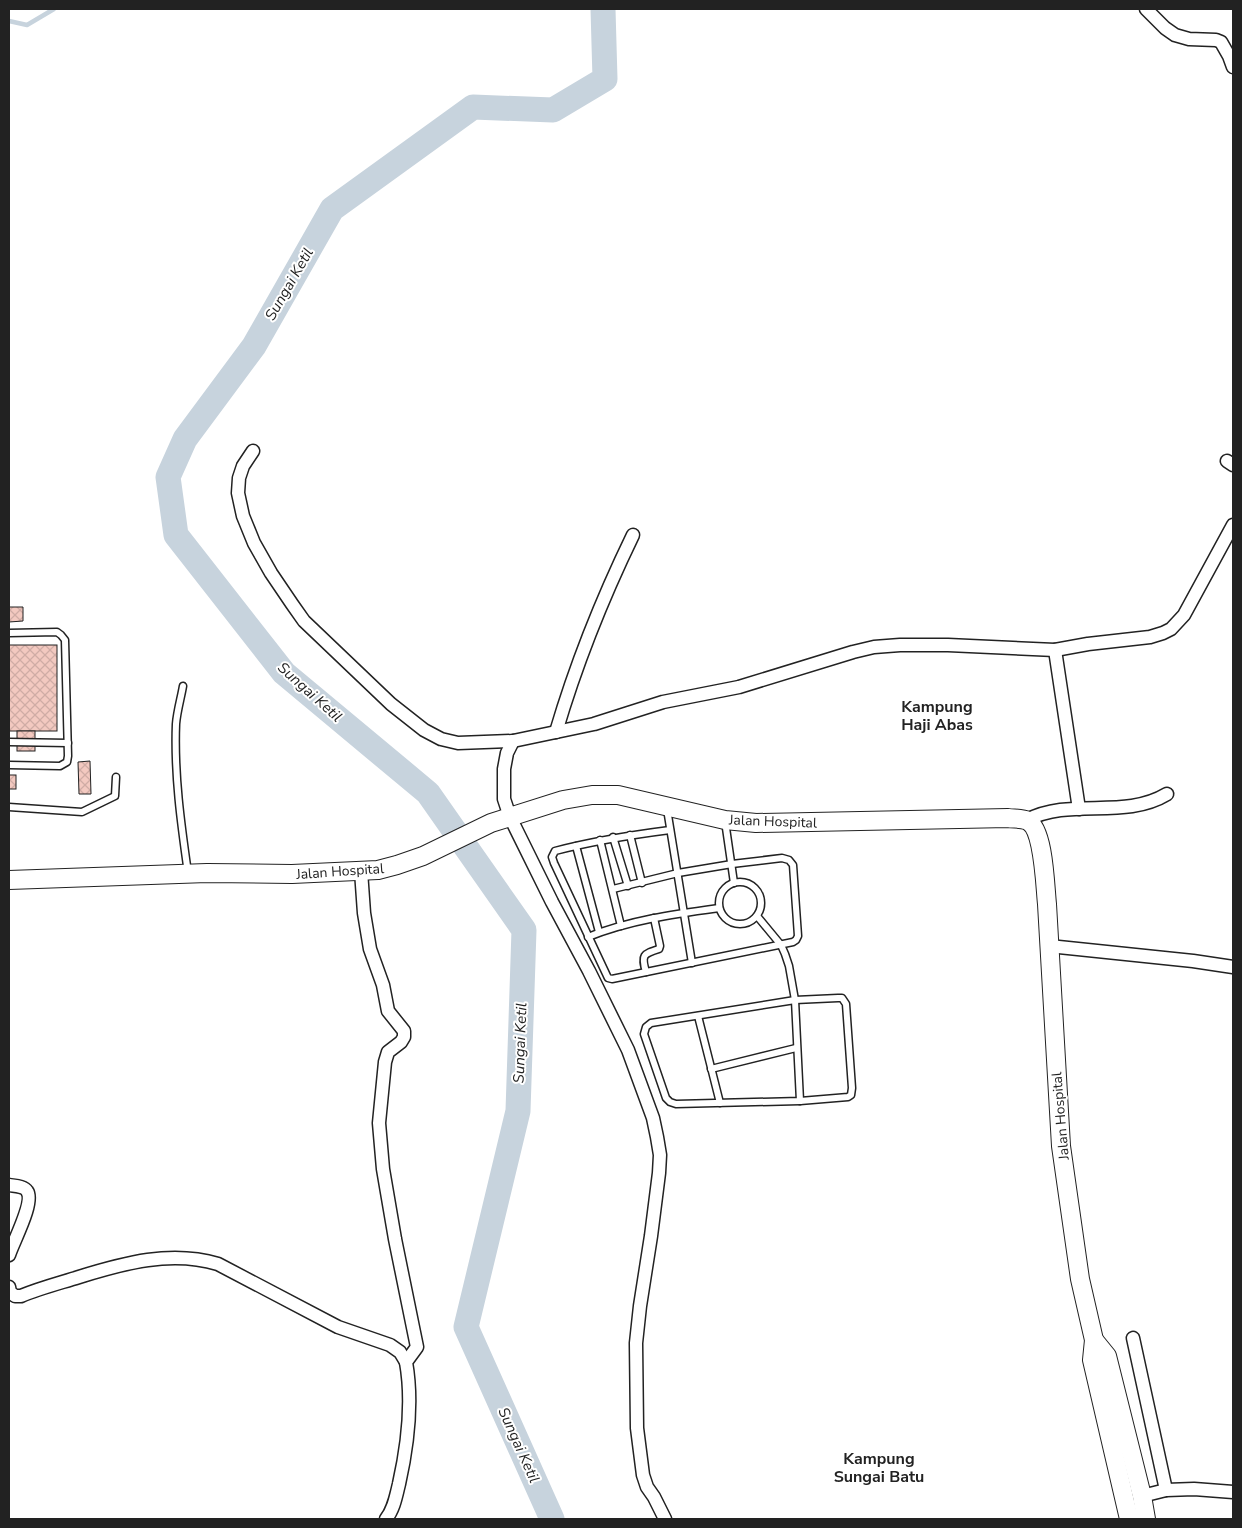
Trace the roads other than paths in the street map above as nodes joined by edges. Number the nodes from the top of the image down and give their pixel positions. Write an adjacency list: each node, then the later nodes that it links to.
1 (1146, 9): 2 (street)
2 (1233, 67)
3 (253, 451): 10 (street)
4 (1233, 526): 7 (street)
5 (633, 535): 9 (street)
6 (9, 633): 12 (lane)
7 (1055, 650): 9 (street); 18 (street)
8 (183, 686): 30 (lane)
9 (556, 732): 10 (street)
10 (513, 741): 19 (street)
11 (9, 742): 12 (lane)
12 (68, 742): 13 (lane)
13 (9, 764)
14 (116, 777): 17 (lane)
15 (1167, 794): 18 (street)
16 (666, 806): 19 (main road, Jalan Hospital); 20 (main road, Jalan Hospital); 22 (lane)
17 (9, 807)
18 (1079, 809): 21 (street)
19 (510, 817): 28 (main road, Jalan Hospital); 65 (street)
20 (725, 820): 21 (main road, Jalan Hospital); 27 (lane)
21 (1027, 820): 44 (main road, Jalan Hospital)
22 (670, 830): 23 (lane); 29 (lane)
23 (630, 835): 24 (lane); 32 (lane)
24 (613, 837): 25 (lane); 34 (lane)
25 (600, 840): 26 (lane); 35 (lane)
26 (576, 846): 41 (lane); 42 (lane)
27 (732, 864): 29 (lane); 33 (lane); 43 (lane)
28 (361, 871): 30 (main road, Jalan Hospital); 59 (street)
29 (678, 873): 32 (lane); 37 (lane)
30 (188, 874): 31 (main road, Jalan Hospital)
31 (9, 880)
32 (642, 883): 34 (lane)
33 (734, 883): 36 (lane); 38 (lane)
34 (628, 886): 35 (lane)
35 (613, 890): 40 (lane)
36 (719, 908): 37 (lane); 38 (lane)
37 (684, 912): 39 (lane); 45 (lane)
38 (757, 916): 43 (lane)
39 (654, 918): 40 (lane); 47 (lane)
40 (621, 926): 41 (lane)
41 (600, 932): 42 (lane)
42 (588, 937): 47 (lane)
43 (781, 945): 45 (lane); 48 (lane)
44 (1049, 946): 46 (street); 58 (main road, Jalan Hospital)
45 (692, 963): 47 (lane)
46 (1233, 967)
47 (646, 972)
48 (795, 1000): 49 (lane); 50 (lane); 52 (lane)
49 (698, 1016): 51 (lane); 53 (lane)
50 (796, 1048): 51 (lane); 52 (lane)
51 (711, 1069): 53 (lane)
52 (800, 1101): 53 (lane)
53 (720, 1103)
54 (9, 1184): 55 (street)
55 (9, 1255)
56 (9, 1287): 59 (street)
57 (1133, 1338): 61 (street)
58 (1094, 1340): 60 (main road, Jalan Hospital); 63 (main road, Jalan Hospital)
59 (406, 1362): 64 (street)
60 (1120, 1473): 63 (main road); 66 (main road, Jalan Hospital)
61 (1166, 1490): 62 (street); 63 (street)
62 (1233, 1492)
63 (1142, 1496): 66 (main road); 67 (main road, Jalan Hospital)
64 (386, 1519)
65 (665, 1519)
66 (1131, 1519)
67 (1146, 1519)

